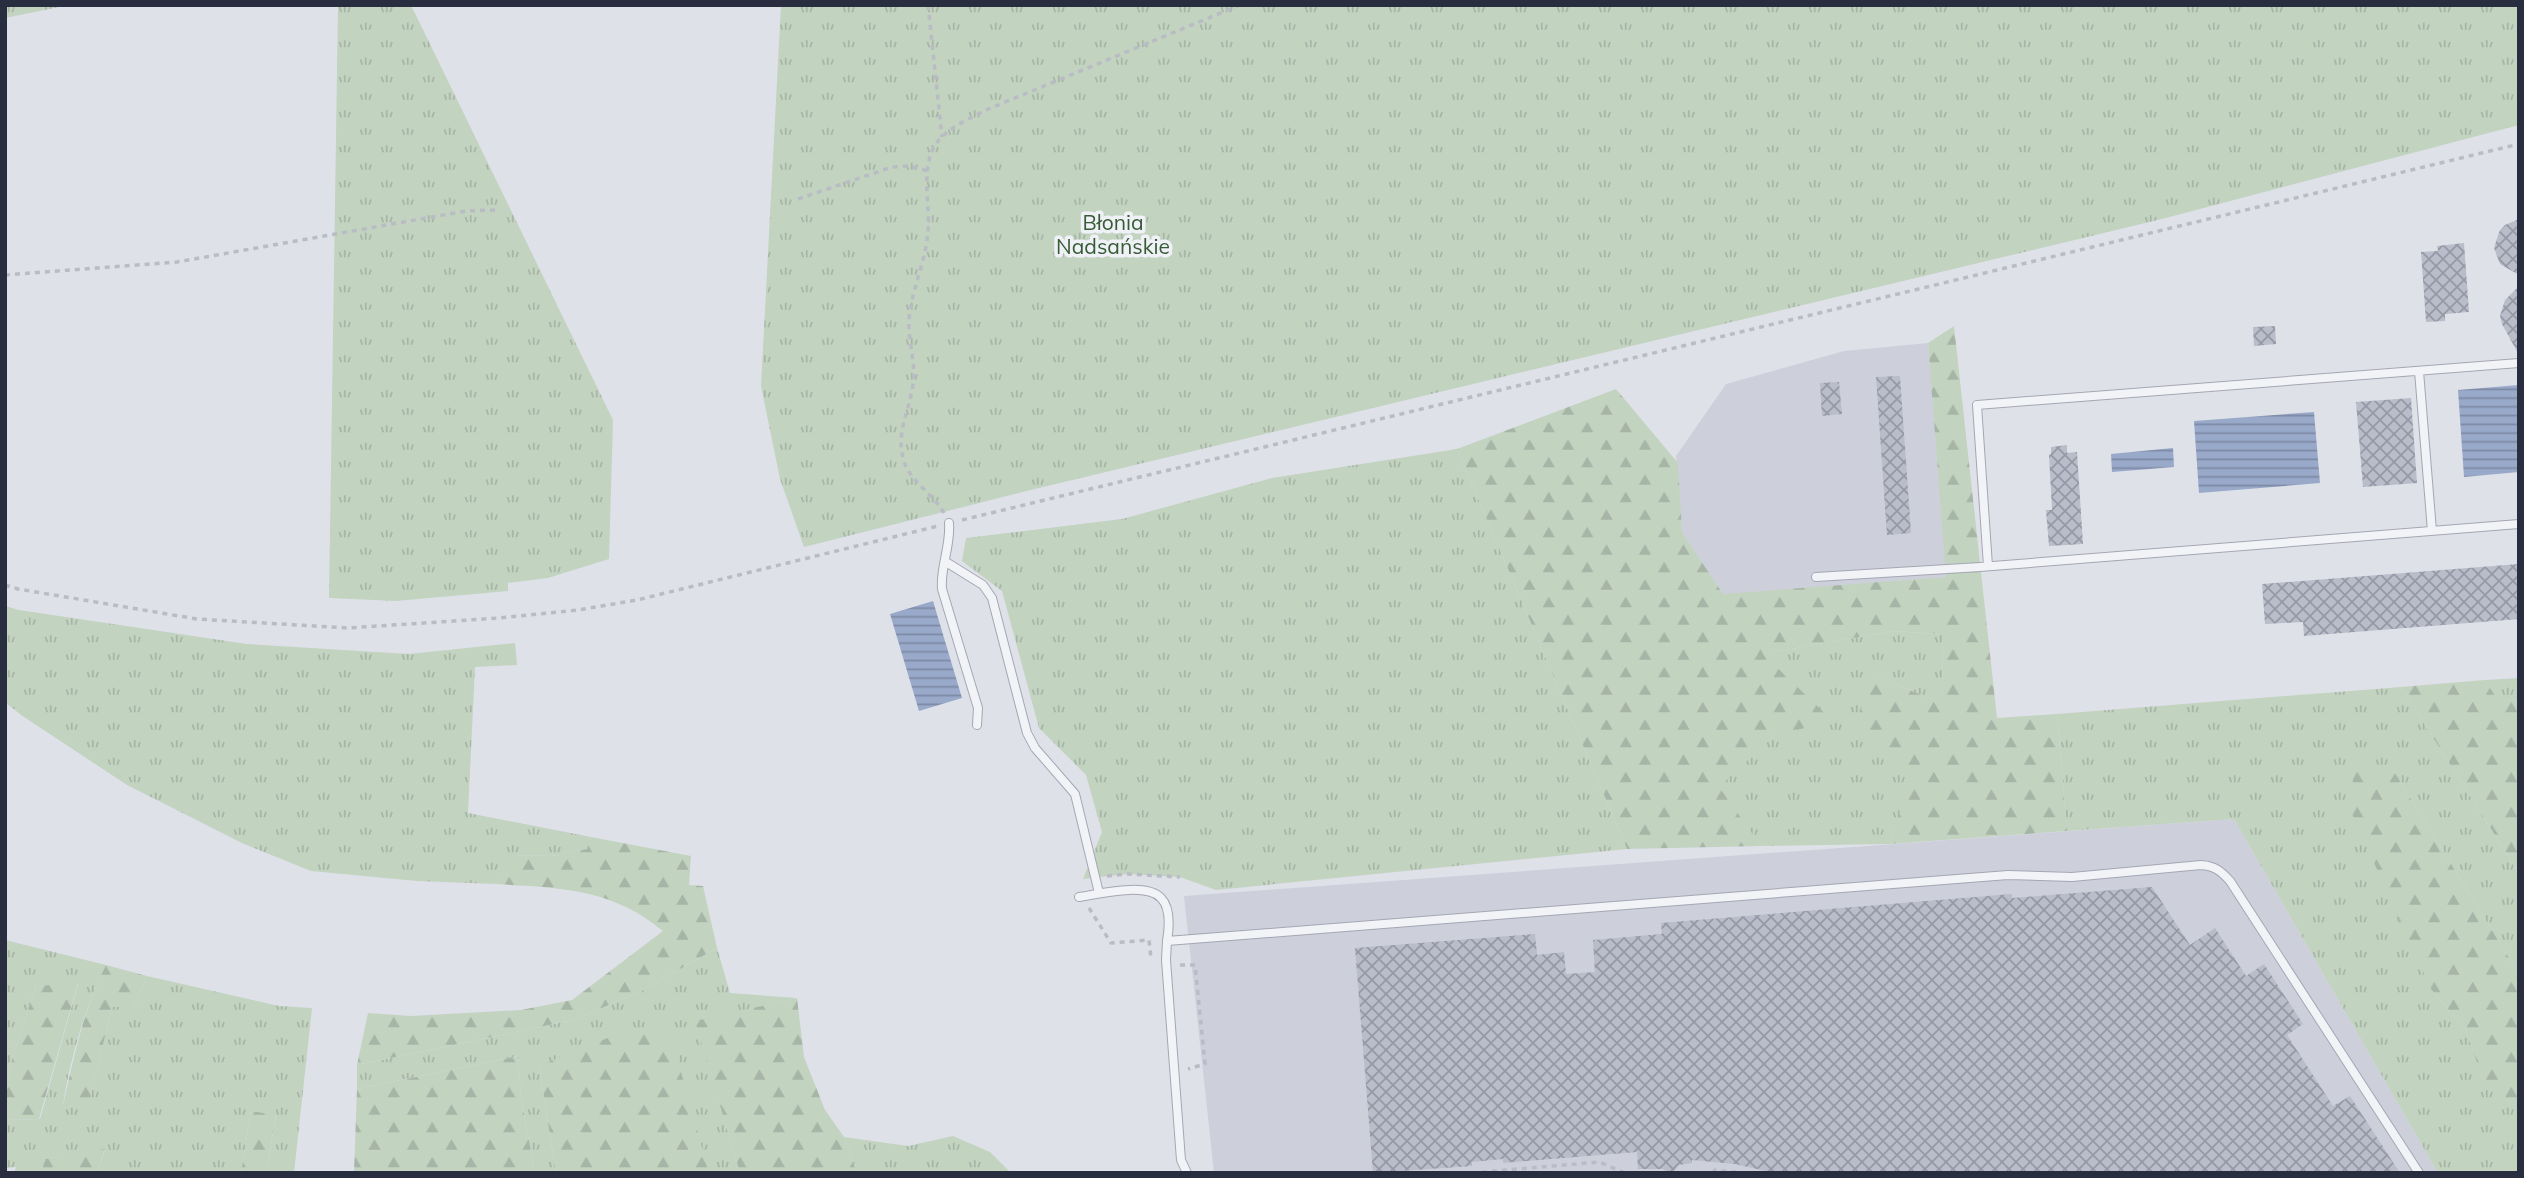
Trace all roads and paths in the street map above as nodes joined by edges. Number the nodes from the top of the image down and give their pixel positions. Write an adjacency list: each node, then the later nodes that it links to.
1 (928, 5): 3 (path)
2 (1240, 5): 3 (path)
3 (942, 137): 5 (path)
4 (2519, 144): 11 (path)
5 (928, 171): 6 (path); 11 (path)
6 (797, 199)
7 (495, 210): 8 (path)
8 (5, 275)
9 (2519, 363): 10 (lane)
10 (2419, 371): 13 (lane); 15 (lane)
11 (950, 523): 14 (lane); 17 (path)
12 (2519, 524): 13 (lane)
13 (2432, 531): 15 (lane)
14 (946, 562): 18 (lane); 19 (lane)
15 (1988, 566): 16 (lane)
16 (1816, 577)
17 (5, 585)
18 (978, 725)
19 (1099, 893): 20 (lane); 21 (lane)
20 (1079, 898)
21 (1167, 941): 22 (lane); 27 (lane)
22 (1187, 1173)
23 (1472, 1173): 24 (path)
24 (1625, 1173)
25 (1713, 1173): 26 (path)
26 (1742, 1173)
27 (2419, 1173)

